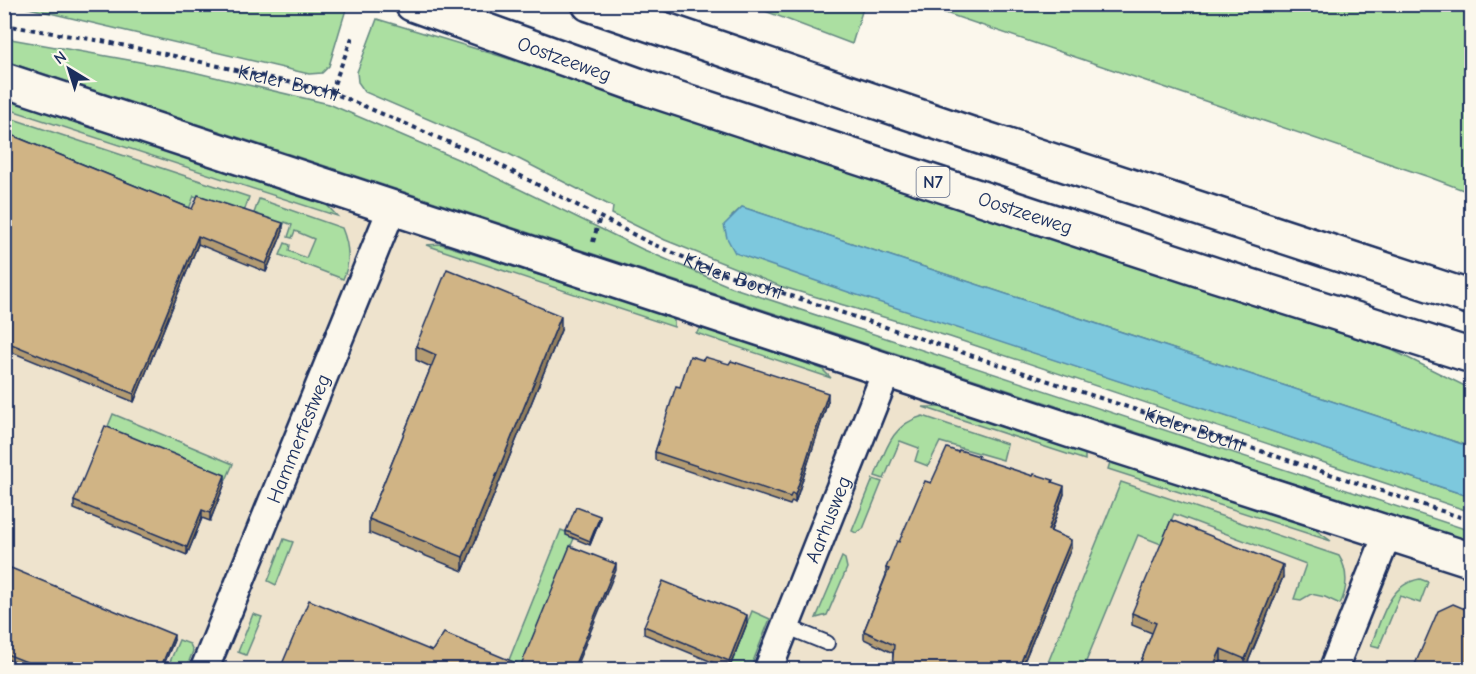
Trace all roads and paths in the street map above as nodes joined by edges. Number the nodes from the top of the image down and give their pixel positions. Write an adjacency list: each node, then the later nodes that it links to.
1 (412, 4): 9 (main road, Oostzeeweg / N7)
2 (589, 4): 8 (main road)
3 (4, 25): 6 (path, Kieler Bocht)
4 (353, 35): 6 (path)
5 (4, 80): 7 (main road, Kieler Bocht)
6 (331, 92): 11 (path, Kieler Bocht)
7 (392, 208): 10 (main road, Kieler Bocht); 16 (street, Hammerfestweg)
8 (1472, 298)
9 (1472, 356)
10 (887, 370): 12 (main road, Kieler Bocht); 14 (street, Aarhusweg)
11 (1472, 521)
12 (1388, 533): 13 (main road, Kieler Bocht); 18 (street)
13 (1472, 560)
14 (785, 626): 15 (lane); 17 (street, Aarhusweg)
15 (827, 643)
16 (204, 669)
17 (768, 669)
18 (1333, 669)

